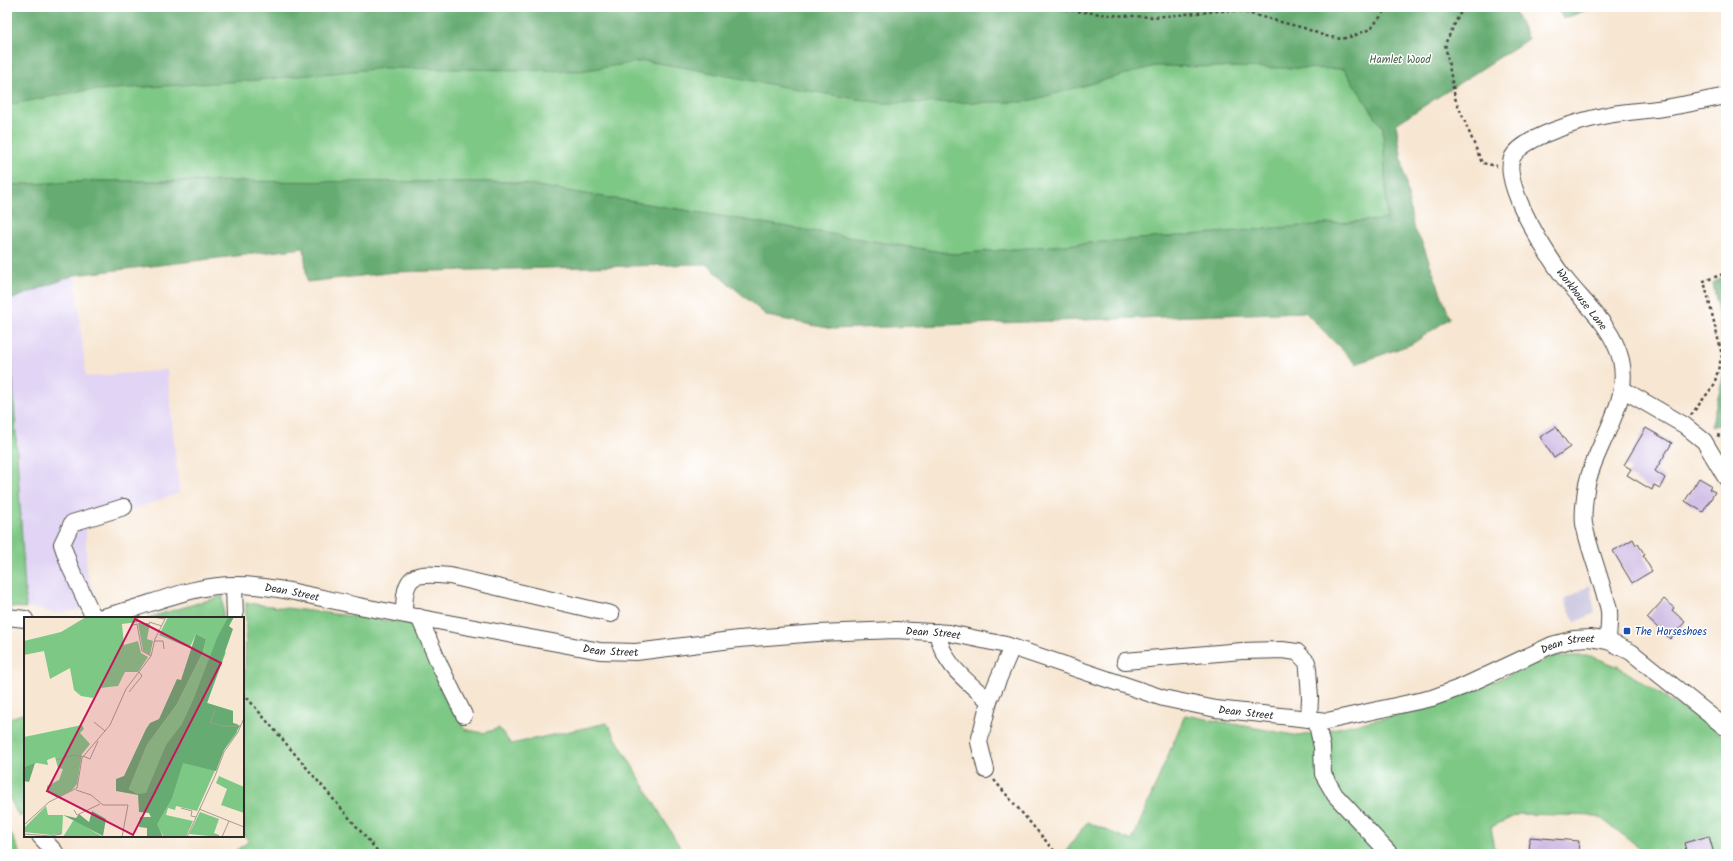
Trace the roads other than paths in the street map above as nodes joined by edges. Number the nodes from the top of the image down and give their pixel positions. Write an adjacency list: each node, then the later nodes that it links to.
1 (1726, 96): 2 (street, Workhouse Lane)
2 (1622, 389): 3 (street); 14 (street, Workhouse Lane)
3 (1726, 478)
4 (124, 507): 9 (street)
5 (234, 585): 7 (street, Dean Street); 10 (street, Dean Street); 11 (street)
6 (611, 614): 7 (street)
7 (412, 615): 13 (street, Dean Street); 18 (street)
8 (7, 617): 12 (street)
9 (95, 617)
10 (99, 617)
11 (235, 617)
12 (24, 619)
13 (937, 632): 15 (street, Dean Street); 17 (street)
14 (1608, 641): 19 (street, Dean Street); 20 (street, Dean Street)
15 (1012, 647): 17 (street); 19 (street, Dean Street)
16 (1125, 661): 19 (street)
17 (989, 701): 21 (street)
18 (464, 715)
19 (1312, 719): 24 (street)
20 (1726, 728)
21 (986, 770)
22 (41, 837): 23 (street)
23 (55, 852)
24 (1390, 854)

